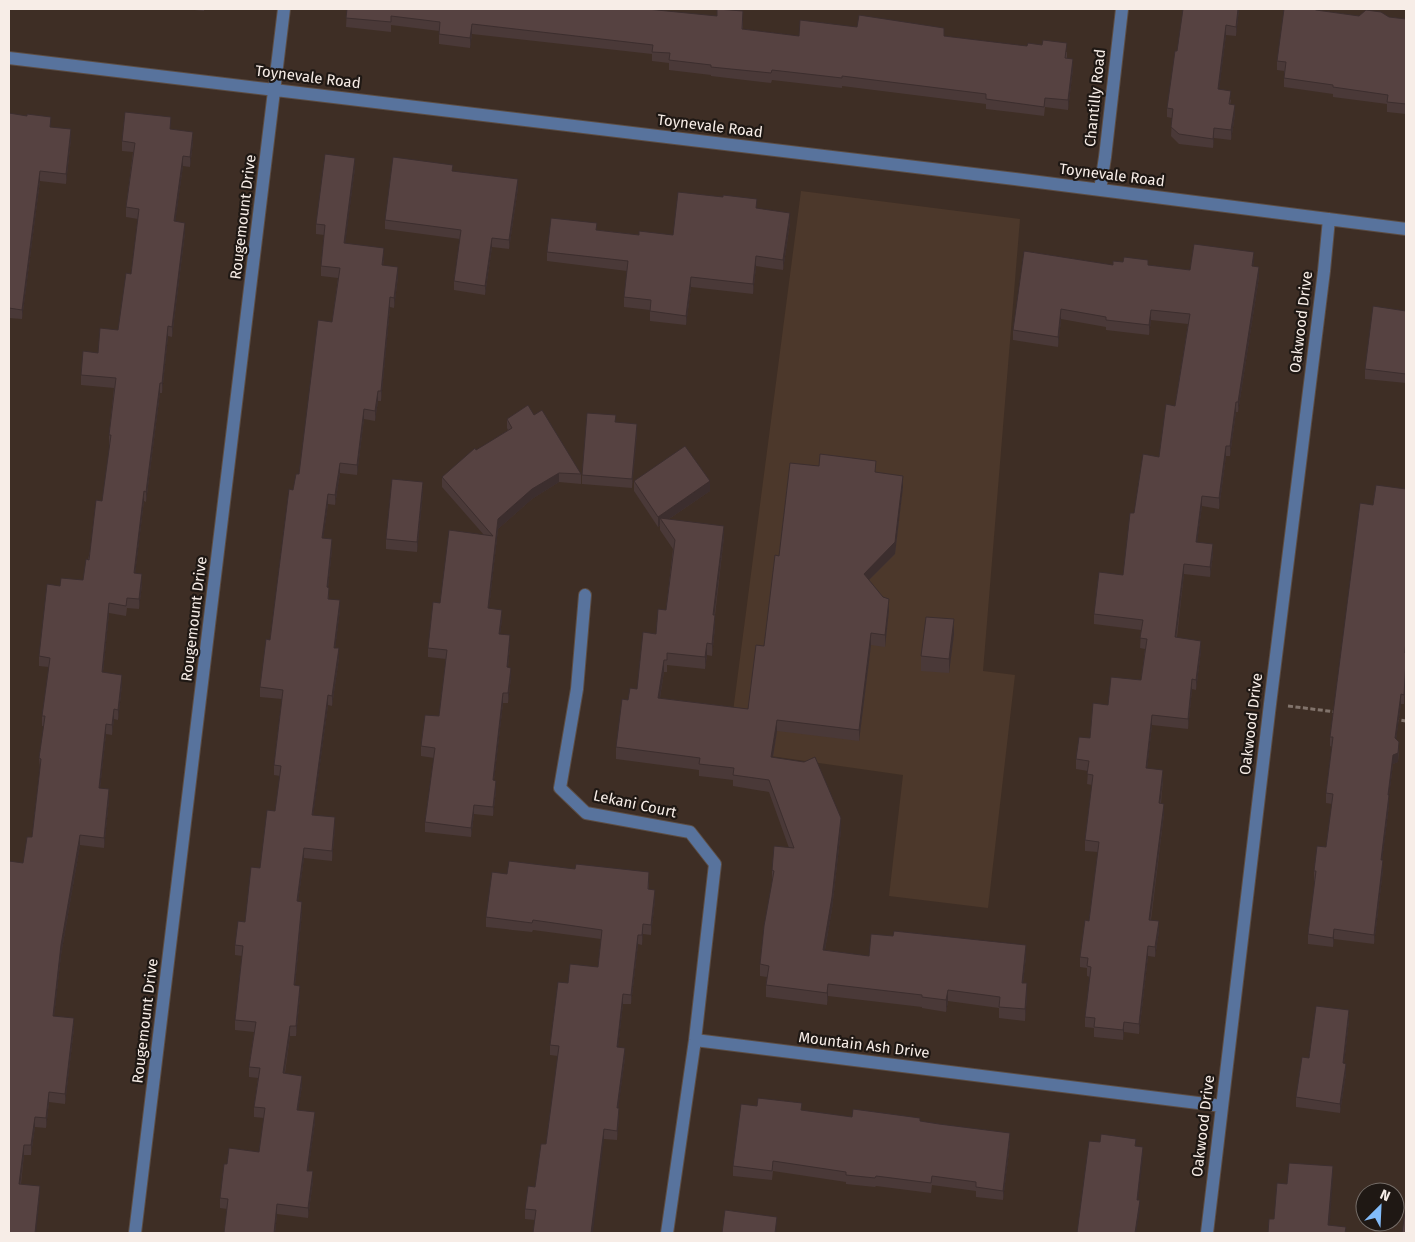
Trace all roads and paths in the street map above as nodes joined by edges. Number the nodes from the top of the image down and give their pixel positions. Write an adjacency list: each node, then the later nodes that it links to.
1 (284, 9): 4 (street, Rougemount Drive)
2 (1122, 9): 5 (street, Chantilly Road)
3 (9, 58): 4 (street, Toynevale Road)
4 (275, 89): 5 (street, Toynevale Road); 15 (street, Rougemount Drive)
5 (1100, 190): 6 (street, Toynevale Road)
6 (1329, 219): 7 (street, Toynevale Road); 14 (street, Oakwood Drive)
7 (1406, 229)
8 (585, 595): 13 (street, Lekani Court)
9 (1288, 706): 10 (path)
10 (1337, 712)
11 (1386, 718): 12 (path)
12 (1406, 720)
13 (695, 1040): 14 (street, Mountain Ash Drive); 16 (street)
14 (1222, 1106): 17 (street, Oakwood Drive)
15 (135, 1233)
16 (667, 1233)
17 (1207, 1233)

